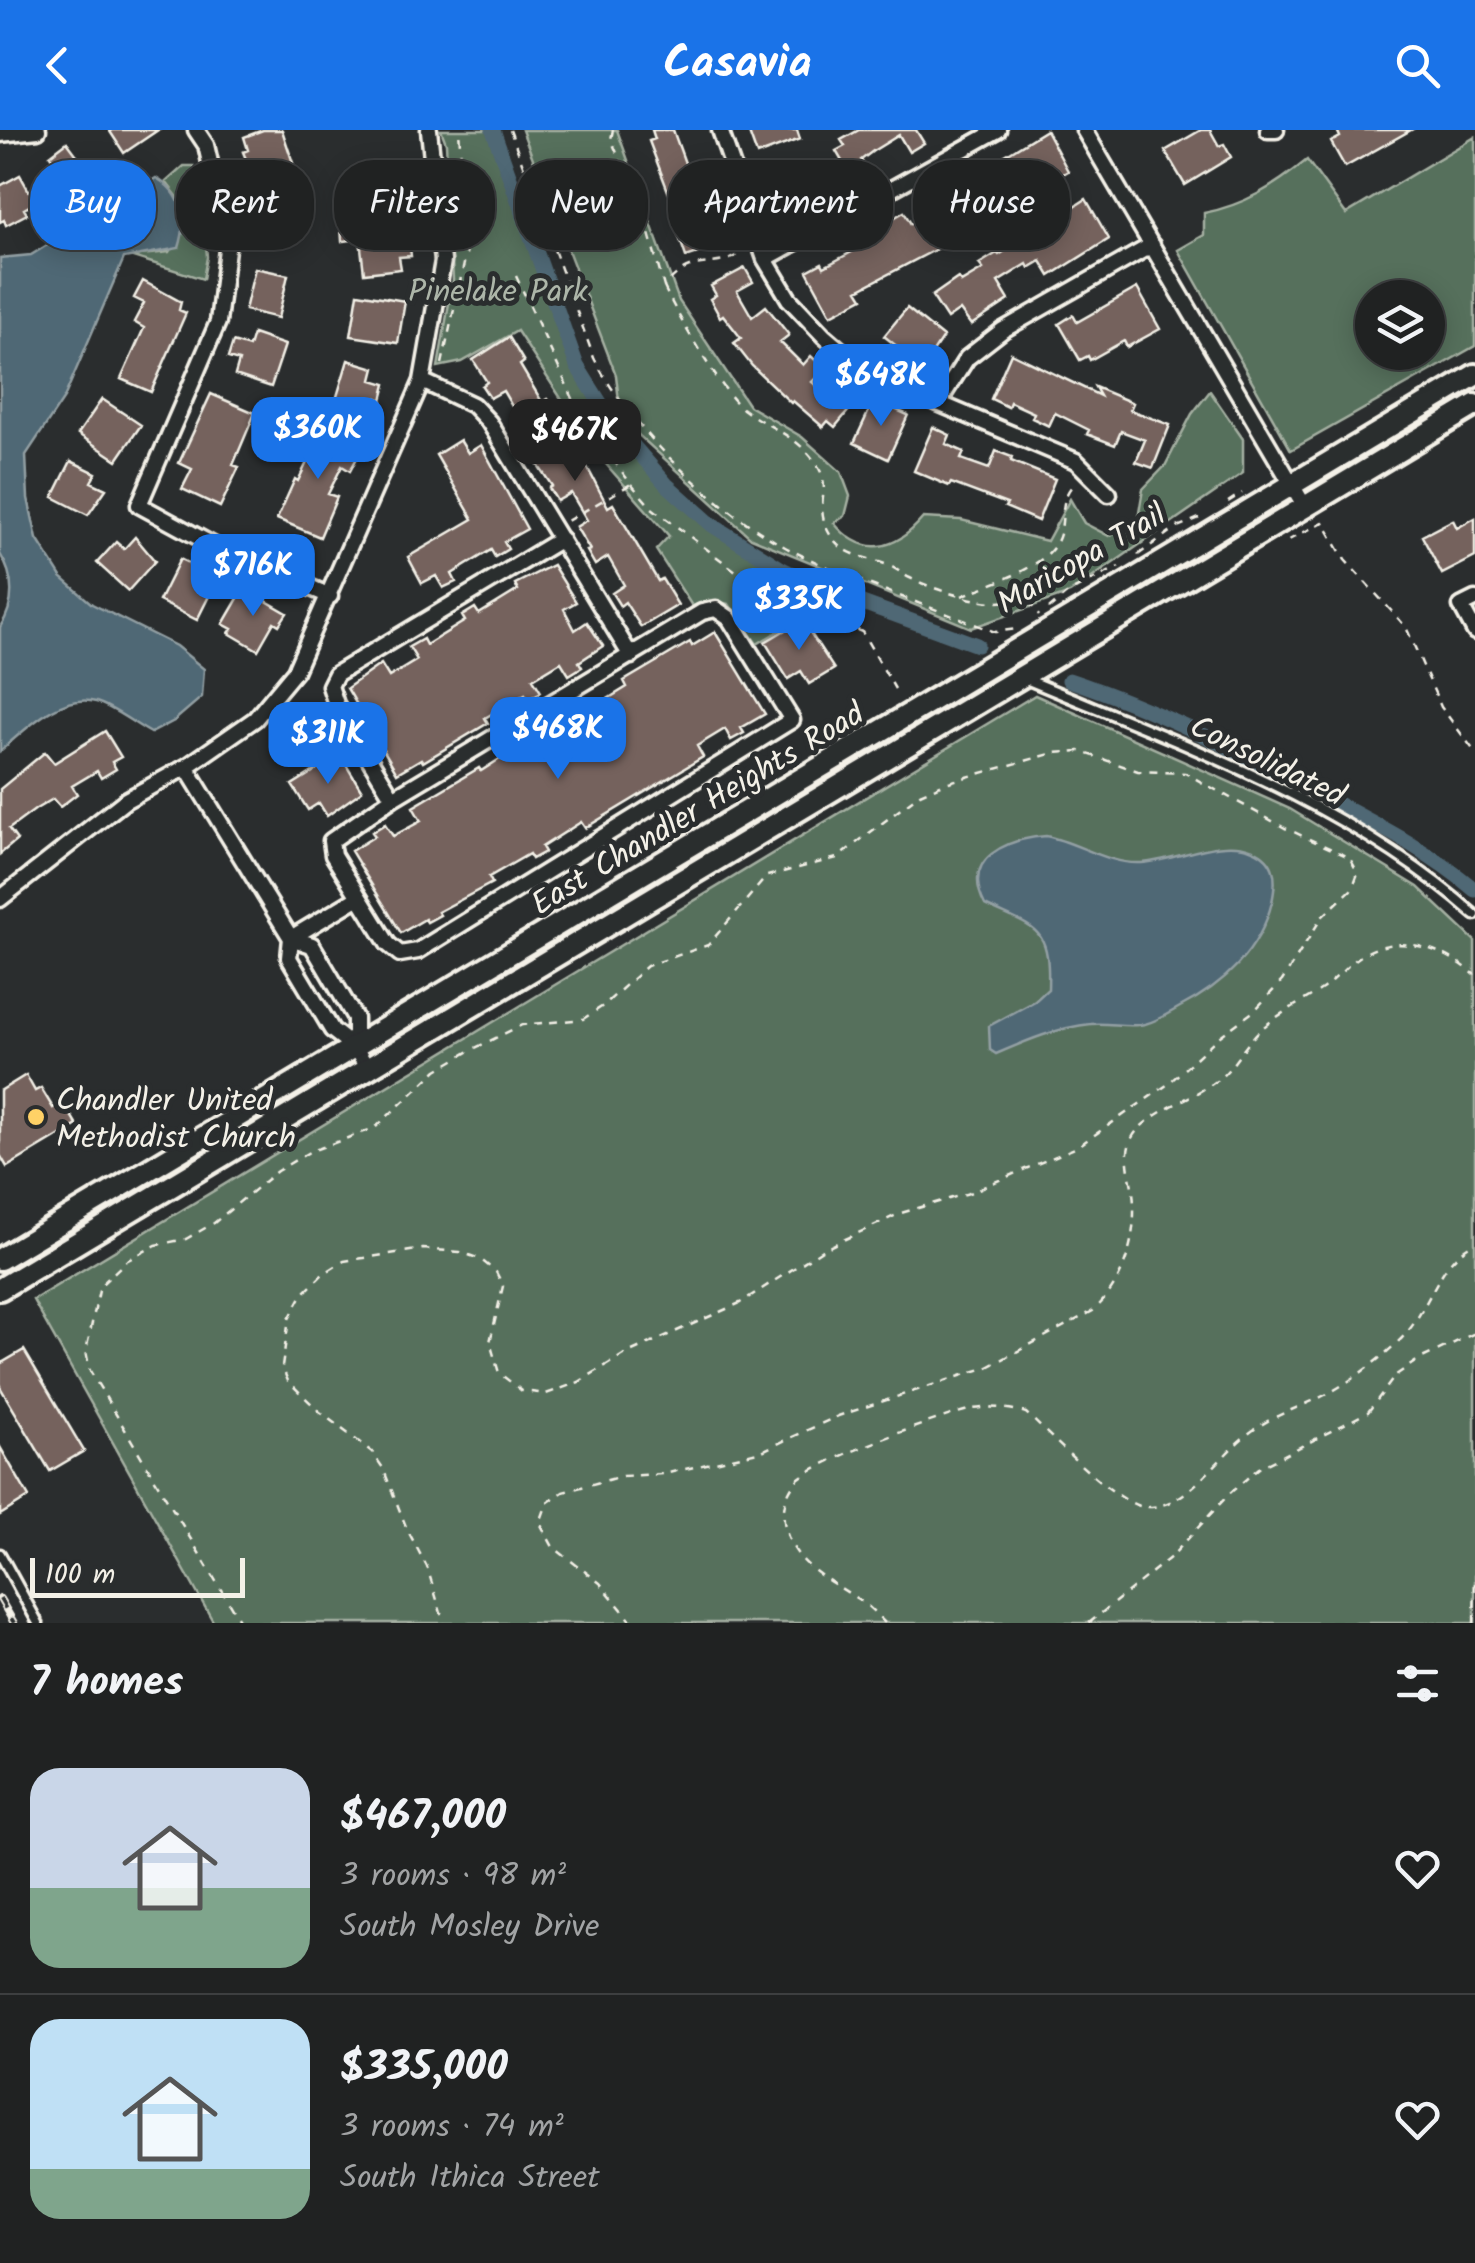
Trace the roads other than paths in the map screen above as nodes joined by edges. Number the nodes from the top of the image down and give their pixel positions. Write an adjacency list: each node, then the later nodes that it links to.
1 (38, 130): 7 (street)
2 (196, 130): 18 (street)
3 (430, 130): 11 (street)
4 (720, 130): 9 (street)
5 (998, 130): 9 (street)
6 (1084, 130): 8 (street)
7 (0, 134)
8 (1152, 245): 12 (street); 14 (street)
9 (765, 259): 12 (street)
10 (1475, 375): 14 (main road, East Chandler Heights Road)
11 (422, 381): 17 (street); 18 (street)
12 (938, 403): 15 (street)
13 (1475, 406): 16 (main road, East Chandler Heights Road)
14 (1291, 485): 16 (street); 20 (main road, East Chandler Heights Road)
15 (1109, 494)
16 (1304, 508): 21 (main road, East Chandler Heights Road)
17 (557, 534): 24 (street); 29 (street)
18 (330, 596): 28 (street)
19 (1468, 603): 23 (street)
20 (1088, 607): 21 (main road); 22 (main road, East Chandler Heights Road)
21 (1101, 629): 25 (main road, East Chandler Heights Road)
22 (1026, 631): 25 (main road); 26 (main road, East Chandler Heights Road)
23 (1475, 632)
24 (630, 656): 29 (street); 30 (street)
25 (1056, 656): 27 (main road, East Chandler Heights Road)
26 (990, 666): 27 (main road); 34 (main road, East Chandler Heights Road)
27 (1022, 677): 32 (lane, Consolidated); 35 (main road, East Chandler Heights Road)
28 (186, 767): 31 (street); 33 (street)
29 (393, 798): 30 (street)
30 (359, 897): 33 (street)
31 (0, 899)
32 (1475, 916)
33 (291, 938): 34 (street); 34 (street)
34 (355, 1048): 35 (street); 36 (main road, East Chandler Heights Road)
35 (368, 1070): 37 (main road, East Chandler Heights Road)
36 (0, 1258)
37 (0, 1288)
38 (0, 1554): 39 (lane)
39 (38, 1623)

